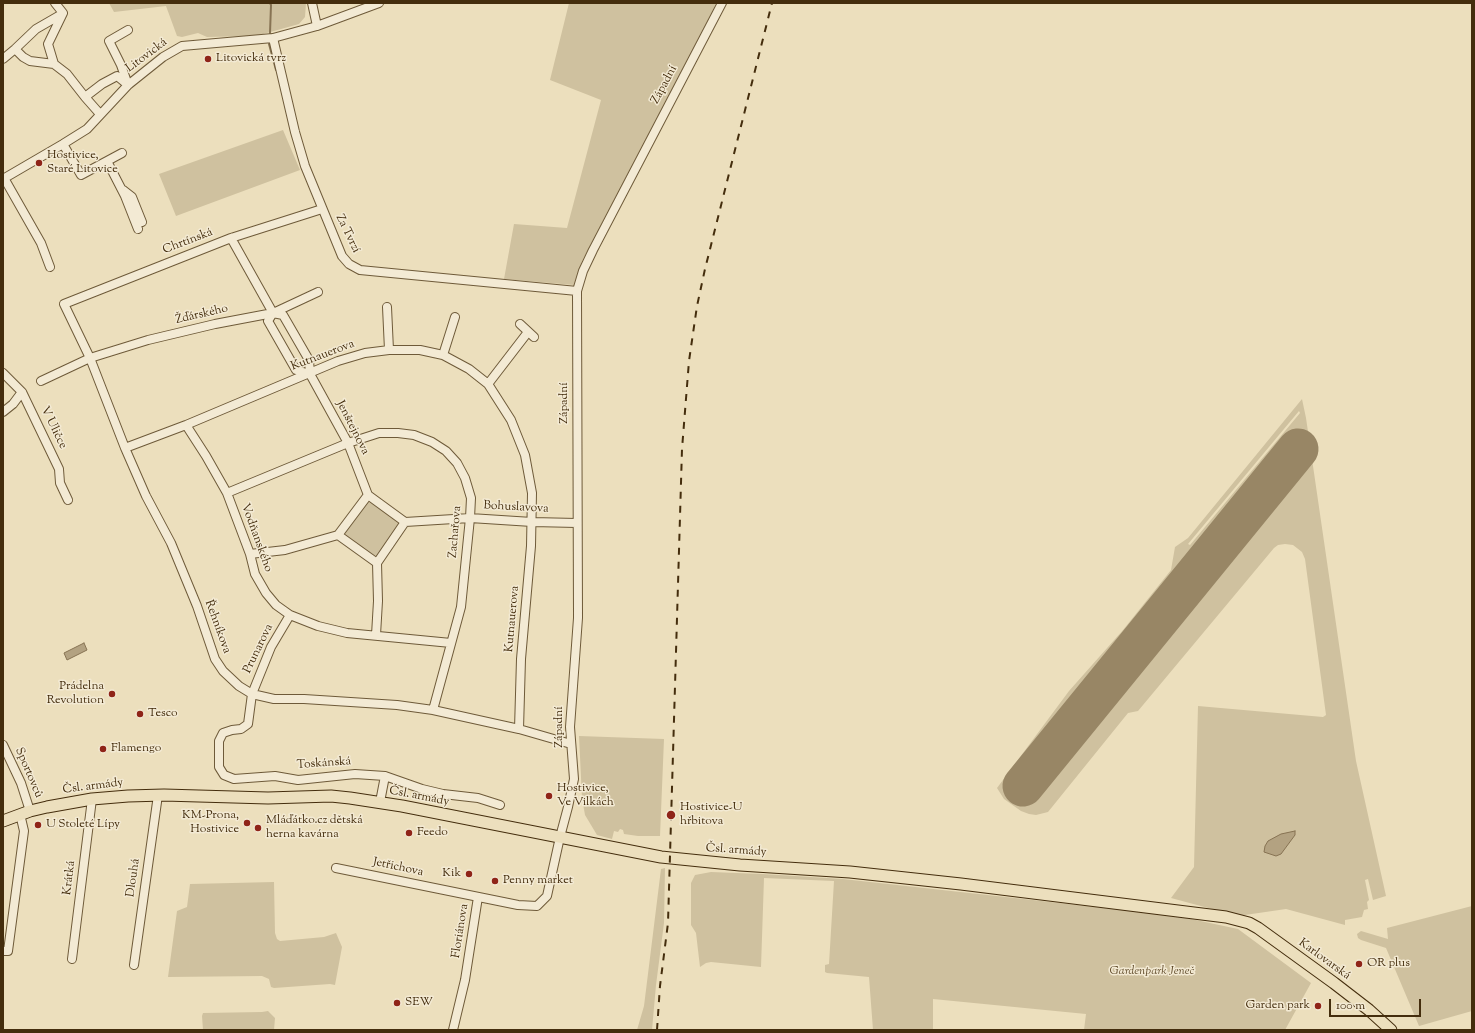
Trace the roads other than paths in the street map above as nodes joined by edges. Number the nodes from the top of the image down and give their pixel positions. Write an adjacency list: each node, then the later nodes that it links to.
1 (55, 3): 5 (street)
2 (312, 3): 6 (street)
3 (379, 3): 6 (street, Litovická)
4 (722, 3): 23 (street, Západní)
5 (63, 13): 9 (street); 11 (street)
6 (317, 26): 8 (street, Litovická)
7 (128, 30): 12 (street)
8 (273, 38): 12 (street, Litovická); 19 (street, Za Tvrzí)
9 (15, 49): 10 (street); 11 (street)
10 (3, 59)
11 (54, 64): 13 (street)
12 (128, 85): 13 (street); 14 (street, Litovická)
13 (85, 97): 14 (street)
14 (100, 114): 15 (street, Litovická)
15 (63, 144): 17 (street); 18 (street, Litovická)
16 (122, 153): 17 (street)
17 (107, 161): 20 (street)
18 (4, 178): 22 (street, Litovická)
19 (322, 209): 21 (street, Chrtínská); 23 (street, Za Tvrzí)
20 (140, 225)
21 (231, 238): 25 (street, Chrtínská); 27 (street, Jenštejnova)
22 (50, 267)
23 (577, 291): 48 (street, Západní)
24 (318, 292): 27 (street, Žďárského)
25 (64, 304): 32 (street, Řehníkova)
26 (387, 307): 30 (street)
27 (273, 313): 32 (street, Žďárského); 34 (street, Jenštejnova); 34 (street, Jenštejnova)
28 (455, 317): 31 (street)
29 (520, 324): 36 (street)
30 (389, 350): 31 (street, Kutnauerova); 34 (street, Kutnauerova)
31 (443, 354): 36 (street, Kutnauerova)
32 (90, 358): 35 (street, Žďárského); 41 (street, Řehníkova)
33 (3, 373): 37 (street, V Uličce)
34 (310, 374): 39 (street, Kutnauerova); 40 (street, Jenštejnova)
35 (41, 381)
36 (488, 384): 47 (street, Kutnauerova)
37 (22, 392): 38 (street); 44 (street, V Uličce)
38 (3, 412)
39 (186, 425): 41 (street, Kutnauerova); 42 (street, Vodňanského)
40 (348, 443): 42 (street, Zachařova); 43 (street, Jenštejnova); 45 (street, Zachařova)
41 (125, 448): 55 (street, Řehníkova)
42 (226, 493): 50 (street, Vodňanského)
43 (368, 495): 46 (street); 49 (street)
44 (68, 500)
45 (470, 518): 46 (street, Bohuslavova); 47 (street, Bohuslavova); 54 (street, Zachařova)
46 (405, 522): 51 (street)
47 (532, 522): 48 (street, Bohuslavova); 57 (street, Kutnauerova)
48 (577, 523): 58 (street, Západní)
49 (338, 535): 50 (street); 51 (street)
50 (250, 554): 52 (street, Vodňanského)
51 (377, 563): 53 (street)
52 (290, 615): 53 (street, Vodňanského); 55 (street, Prunarova)
53 (376, 635): 54 (street, Vodňanského)
54 (451, 643): 56 (street, Zachařova)
55 (252, 694): 56 (street, Řehníkova); 60 (street, Toskánská)
56 (433, 710): 57 (street, Řehníkova)
57 (519, 729): 58 (street, Řehníkova)
58 (571, 744): 67 (street, Západní)
59 (3, 745): 65 (street, Sportovců)
60 (385, 776): 63 (street); 64 (street, Toskánská)
61 (158, 795): 62 (main road, Čsl. armády); 63 (main road, Čsl. armády); 73 (street, Dlouhá)
62 (92, 799): 65 (main road, Čsl. armády); 72 (street, Krátká)
63 (380, 802): 67 (main road, Čsl. armády)
64 (500, 805)
65 (25, 813): 66 (main road, Čsl. armády); 71 (street, Sportovců)
66 (3, 821)
67 (560, 837): 69 (street, Floriánova); 70 (main road, Čsl. armády)
68 (336, 868): 69 (street, Jetřichova)
69 (478, 897): 75 (street, Floriánova)
70 (1258, 928): 74 (main road, Karlovarská)
71 (6, 951)
72 (72, 959)
73 (134, 965)
74 (1389, 1029)
75 (453, 1030)

